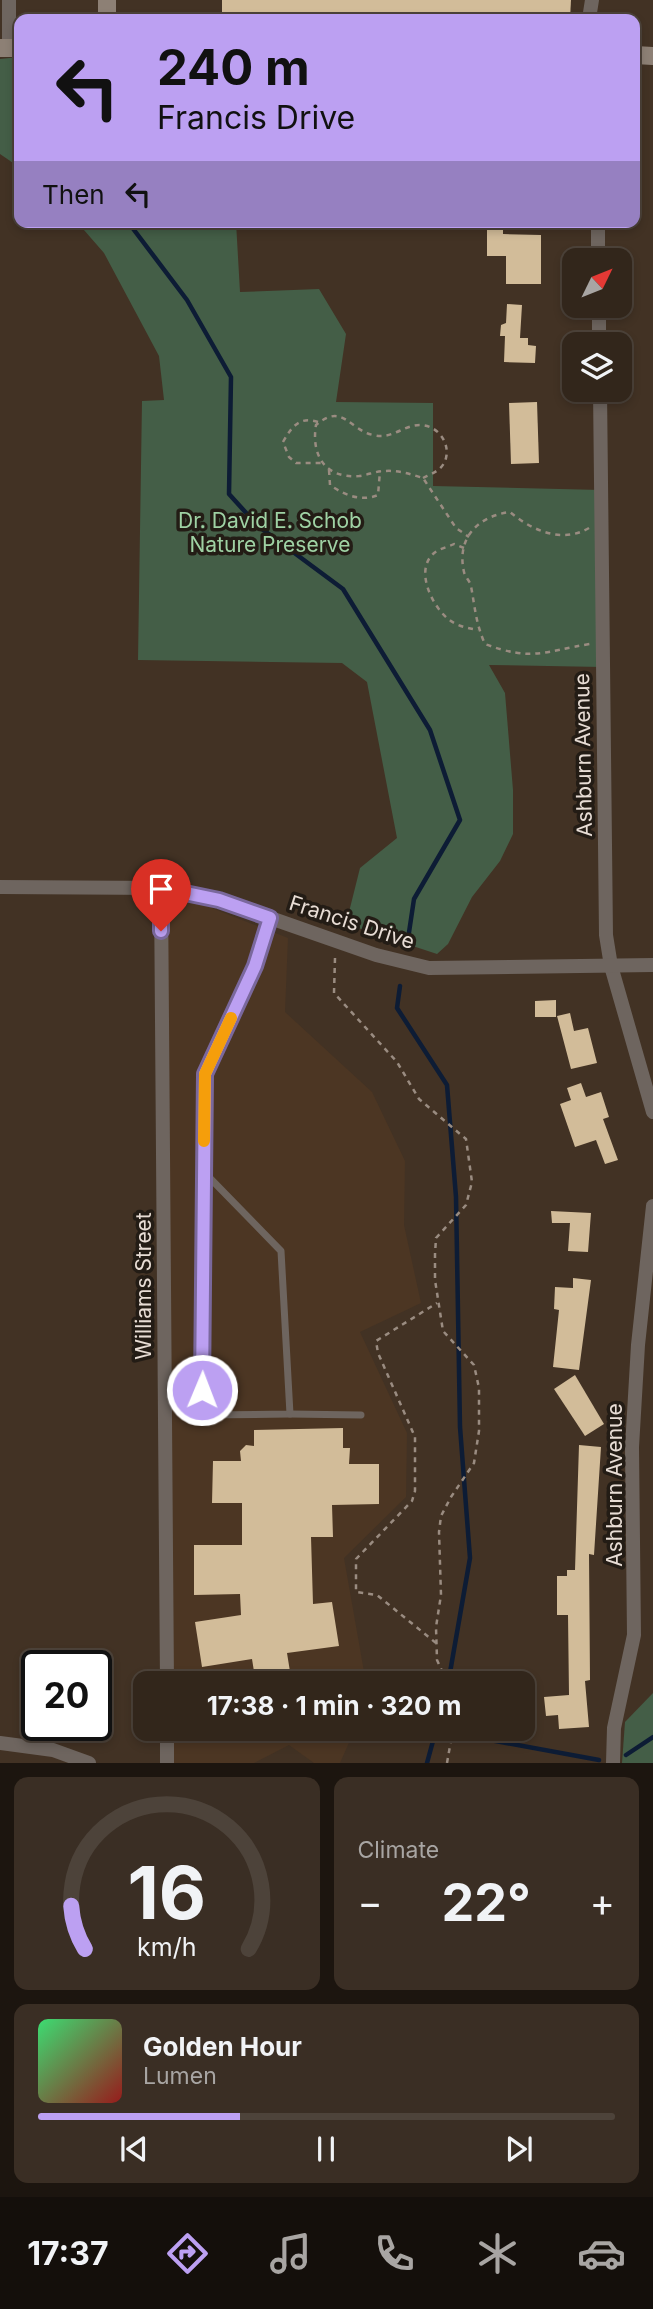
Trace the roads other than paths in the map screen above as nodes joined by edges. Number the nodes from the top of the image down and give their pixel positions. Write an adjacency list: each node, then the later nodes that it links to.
1 (9, 0): 2 (street)
2 (9, 48)
3 (598, 228): 4 (street)
4 (598, 248)
5 (600, 402): 10 (street, Ashburn Avenue)
6 (0, 887): 7 (street, Francis Drive)
7 (161, 888): 8 (street, Francis Drive); 16 (street, Williams Street)
8 (270, 918): 10 (street, Francis Drive); 12 (lane)
9 (653, 965): 10 (street, Francis Drive)
10 (611, 966): 11 (street, Ashburn Avenue)
11 (653, 1112)
12 (204, 1172): 14 (lane); 14 (lane)
13 (653, 1206): 21 (street, Ashburn Avenue)
14 (290, 1414): 15 (lane)
15 (360, 1415)
16 (167, 1671)
17 (167, 1741): 20 (street)
18 (0, 1743): 19 (street)
19 (89, 1763)
20 (167, 1763)
21 (613, 1763)

